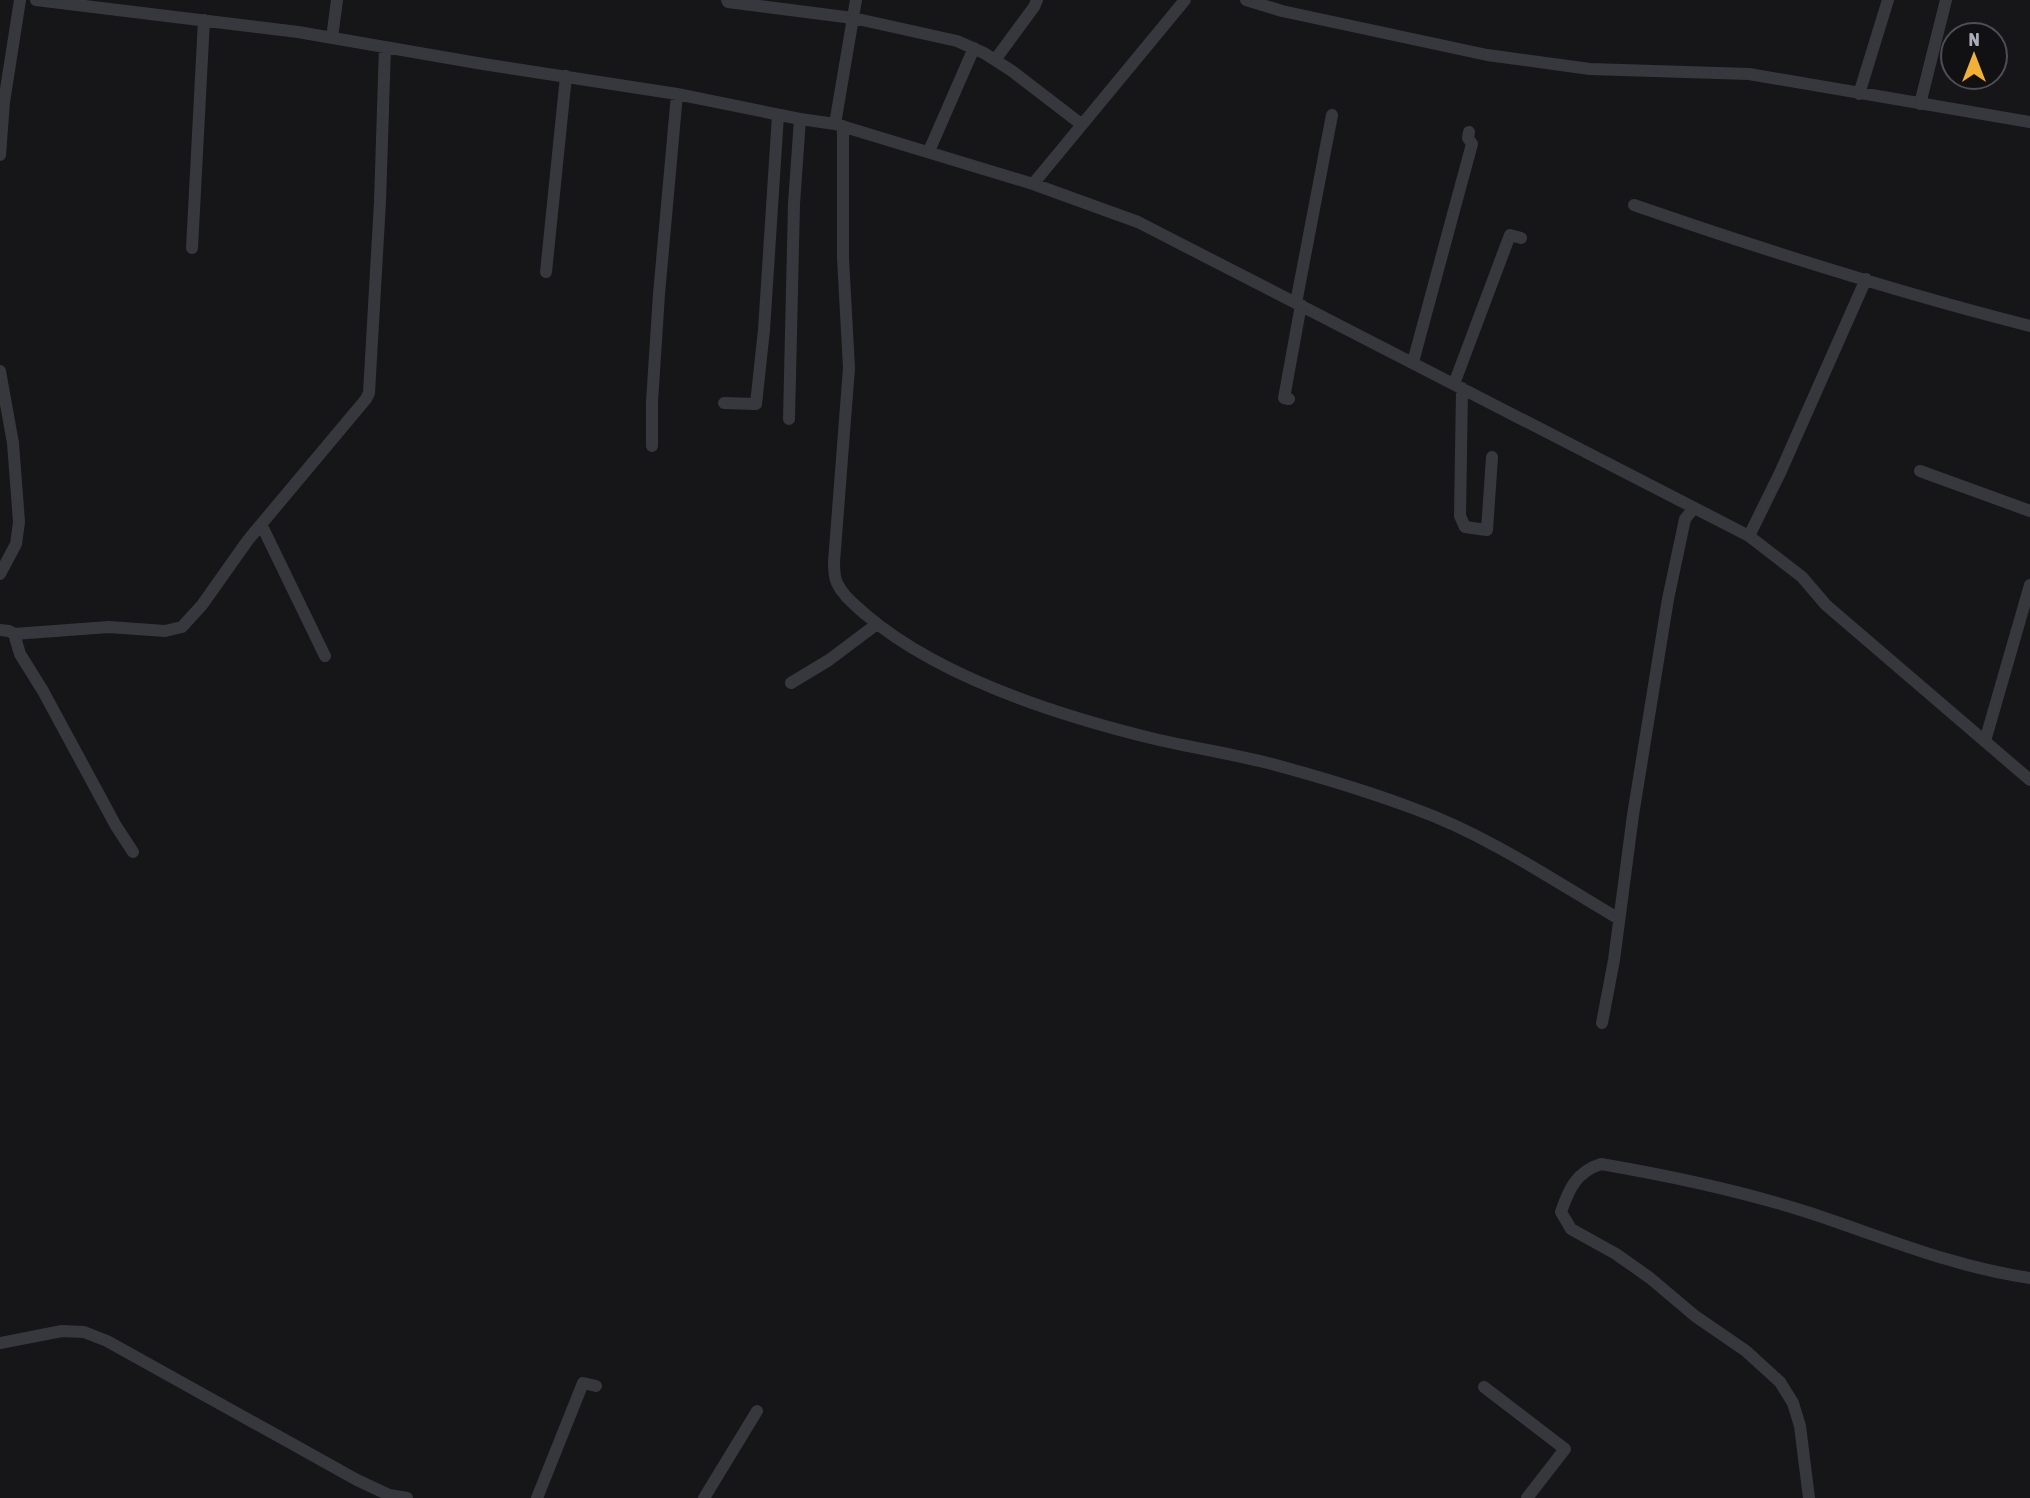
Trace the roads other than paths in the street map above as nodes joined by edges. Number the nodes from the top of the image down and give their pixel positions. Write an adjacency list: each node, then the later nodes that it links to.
1 (20, 0): 29 (street)
2 (36, 0): 12 (street)
3 (337, 0): 13 (street)
4 (727, 0): 11 (street)
5 (856, 0): 11 (street)
6 (1037, 0): 16 (street)
7 (1185, 0): 25 (street)
8 (1246, 0): 19 (street)
9 (1888, 0): 19 (street)
10 (1946, 0): 20 (street)
11 (853, 19): 15 (street); 26 (street)
12 (204, 20): 13 (street); 33 (street)
13 (332, 38): 14 (street)
14 (385, 47): 17 (street); 49 (street)
15 (974, 48): 16 (street); 28 (street)
16 (995, 60): 25 (street)
17 (566, 76): 18 (street); 34 (street)
18 (677, 94): 21 (street); 44 (street)
19 (1859, 94): 20 (street)
20 (1920, 104): 24 (street)
21 (778, 115): 23 (street); 42 (street)
22 (1332, 115): 36 (street)
23 (800, 119): 26 (street); 43 (street)
24 (2030, 122)
25 (1082, 124): 30 (street)
26 (839, 125): 28 (street); 53 (street)
27 (1469, 132): 38 (street)
28 (929, 151): 30 (street)
29 (0, 155)
30 (1033, 184): 36 (street)
31 (1634, 205): 35 (street)
32 (1521, 238): 40 (street)
33 (192, 248)
34 (546, 272)
35 (1866, 279): 37 (street); 50 (street)
36 (1299, 304): 38 (street); 41 (street)
37 (2030, 326)
38 (1413, 362): 40 (street)
39 (0, 371): 51 (street)
40 (1458, 386): 45 (street); 47 (street)
41 (1289, 399)
42 (723, 403)
43 (789, 419)
44 (652, 446)
45 (1492, 457)
46 (1920, 471): 48 (street)
47 (1693, 508): 50 (street); 61 (street)
48 (2030, 511)
49 (261, 526): 55 (street); 56 (street)
50 (1749, 536): 58 (street)
51 (0, 574)
52 (2030, 585): 58 (street)
53 (877, 624): 57 (street); 61 (street)
54 (0, 630): 55 (street)
55 (14, 634): 60 (street)
56 (325, 656)
57 (791, 683)
58 (1984, 741): 59 (street)
59 (2030, 780)
60 (133, 852)
61 (1619, 919): 62 (street)
62 (1602, 1023)
63 (2030, 1278): 72 (street)
64 (0, 1343): 68 (street)
65 (596, 1386): 69 (street)
66 (1484, 1387): 71 (street)
67 (757, 1411): 70 (street)
68 (407, 1498)
69 (537, 1498)
70 (704, 1498)
71 (1527, 1498)
72 (1809, 1498)

